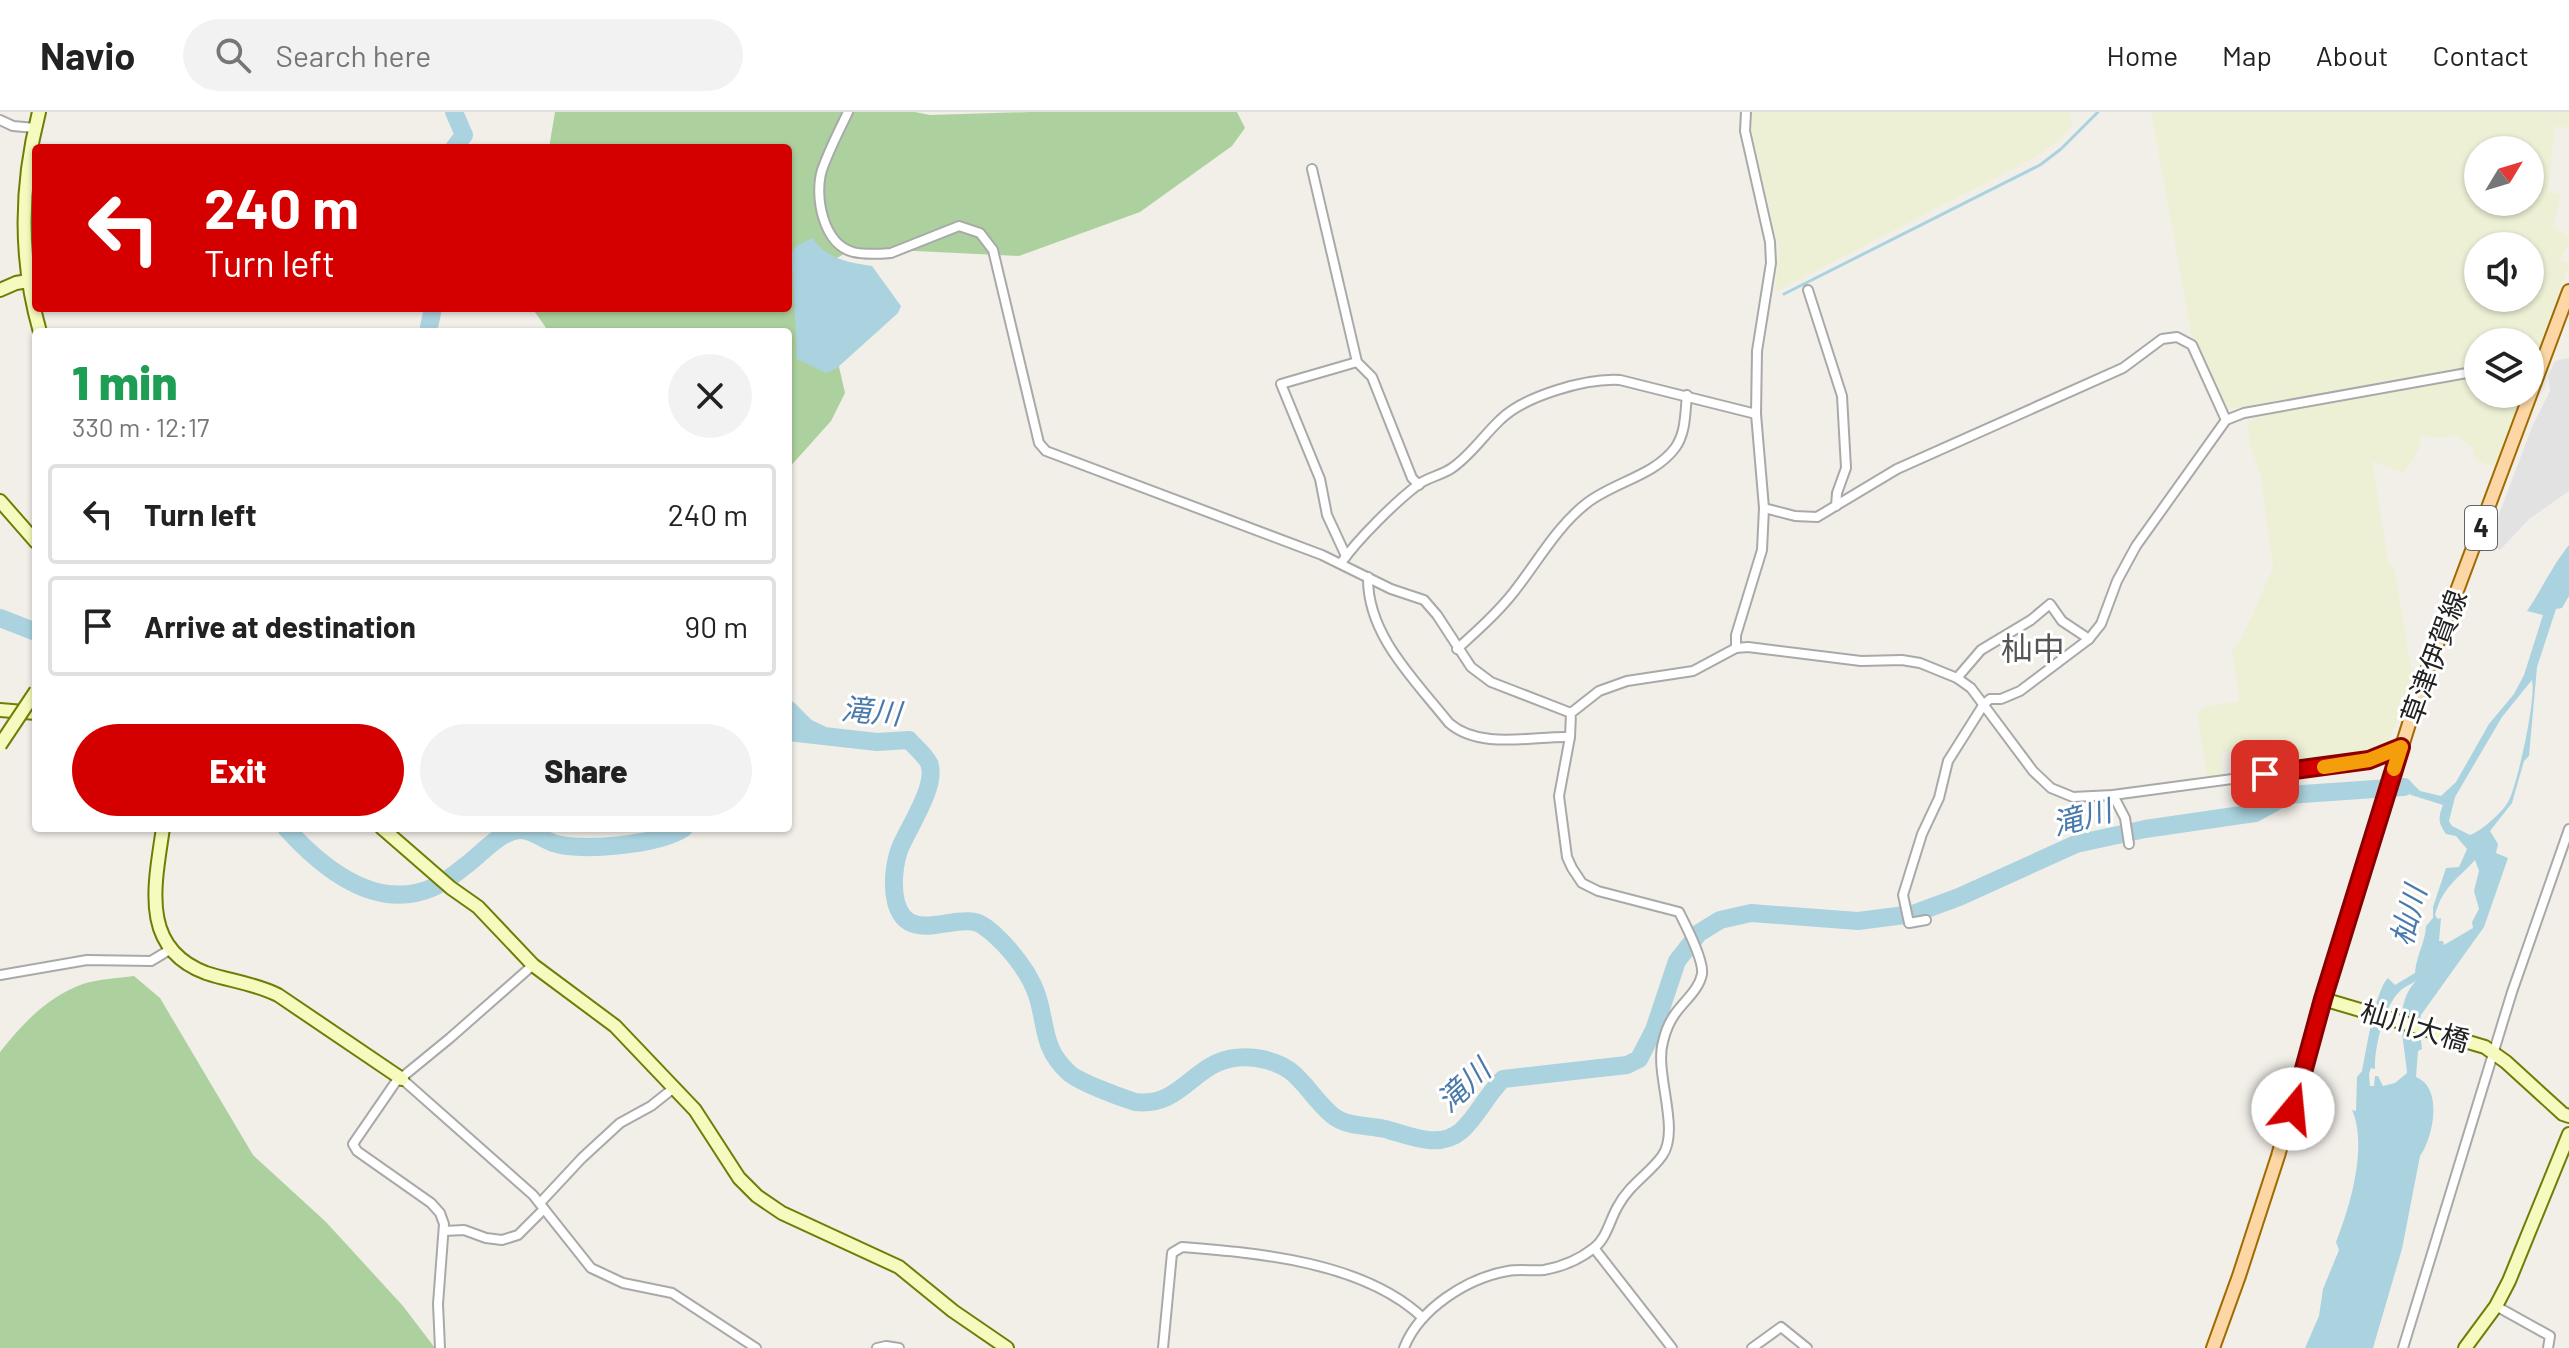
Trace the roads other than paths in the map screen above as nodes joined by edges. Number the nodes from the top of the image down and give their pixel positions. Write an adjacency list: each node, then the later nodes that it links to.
1 (39, 112): 5 (street)
2 (848, 112): 26 (street)
3 (1746, 112): 19 (street)
4 (0, 120): 5 (street)
5 (35, 128): 6 (street)
6 (32, 144)
7 (32, 144): 9 (street)
8 (1312, 169): 15 (street)
9 (28, 281): 10 (street); 13 (street)
10 (0, 290)
11 (1808, 290): 23 (street)
12 (2569, 291): 14 (main road, 草津伊賀線 / 4)
13 (32, 298)
14 (2544, 359)
15 (1357, 362): 21 (street); 26 (street)
16 (2464, 374): 20 (street)
17 (1687, 395): 19 (street); 21 (street); 30 (street)
18 (2526, 408): 39 (main road, 草津伊賀線 / 4)
19 (1756, 414): 24 (street)
20 (2226, 420): 23 (street); 28 (street)
21 (1419, 485): 26 (street)
22 (0, 501): 25 (street)
23 (1836, 506): 24 (street)
24 (1764, 508): 29 (street)
25 (32, 537)
26 (1344, 560): 27 (street)
27 (1368, 577): 30 (street); 37 (street)
28 (2089, 639): 31 (street); 33 (street)
29 (1736, 648): 31 (street); 36 (street)
30 (1457, 649): 36 (street)
31 (1957, 678): 33 (street)
32 (32, 697): 38 (street, bridge)
33 (1984, 704): 40 (street); 45 (street)
34 (0, 710): 35 (street)
35 (32, 713)
36 (1571, 713): 37 (street)
37 (1570, 737): 57 (street)
38 (0, 745)
39 (2401, 747): 40 (street); 49 (main road, 草津伊賀線 / 4)
40 (2113, 795): 44 (street)
41 (2569, 829): 50 (street)
42 (163, 832): 46 (street)
43 (387, 832): 47 (street)
44 (2128, 841)
45 (1926, 920)
46 (171, 949): 48 (street); 51 (street)
47 (533, 965): 51 (street); 52 (street)
48 (0, 975)
49 (2323, 999): 50 (street, 杣川大橋); 70 (main road, 草津伊賀線 / 4)
50 (2489, 1049): 53 (street); 71 (street)
51 (402, 1079): 55 (street); 56 (street)
52 (675, 1087): 55 (street); 60 (street)
53 (2569, 1116)
54 (2569, 1134): 58 (street)
55 (542, 1206): 56 (street); 62 (street)
56 (444, 1231): 61 (street)
57 (1594, 1248): 59 (street); 67 (street)
58 (2496, 1306): 72 (street); 73 (street)
59 (1423, 1318): 65 (street); 66 (street)
60 (1002, 1347)
61 (440, 1348)
62 (756, 1348)
63 (877, 1348): 64 (street)
64 (899, 1348)
65 (1163, 1348)
66 (1404, 1348)
67 (1672, 1348)
68 (1752, 1348): 69 (street)
69 (1807, 1348)
70 (2213, 1348)
71 (2403, 1348)
72 (2465, 1348)
73 (2548, 1348)

